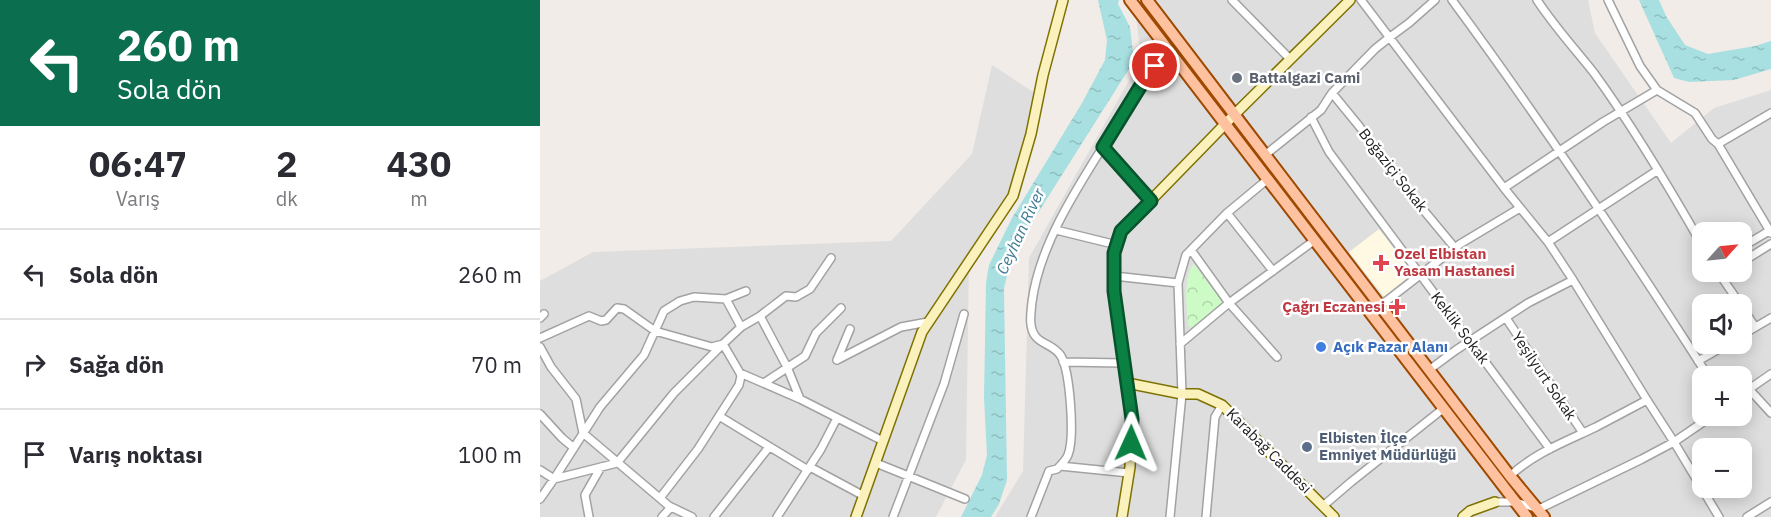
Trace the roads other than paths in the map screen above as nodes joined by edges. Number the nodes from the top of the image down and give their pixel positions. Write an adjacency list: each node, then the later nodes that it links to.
1 (1063, 0): 58 (street)
2 (1130, 0): 12 (main road)
3 (1147, 0): 18 (main road)
4 (1232, 0): 13 (street)
5 (1350, 0): 13 (street)
6 (1361, 0): 11 (street)
7 (1435, 0): 11 (street)
8 (1452, 0): 23 (street)
9 (1537, 0): 16 (street)
10 (1608, 0): 14 (street)
11 (1390, 37): 15 (street); 27 (street)
12 (1167, 51): 20 (main road); 22 (street)
13 (1290, 59): 18 (street)
14 (1657, 90): 16 (street); 21 (street)
15 (1332, 93): 19 (street); 40 (street, Boğaziçi Sokak)
16 (1620, 112): 23 (street); 25 (street)
17 (1771, 114): 21 (street)
18 (1234, 115): 20 (street); 24 (main road)
19 (1311, 117): 24 (street); 45 (street, Keklik Sokak)
20 (1226, 124): 26 (main road); 28 (street)
21 (1718, 144): 34 (street)
22 (1103, 147): 28 (street); 33 (street)
23 (1559, 150): 27 (street); 30 (street)
24 (1265, 155): 52 (main road)
25 (1658, 170): 30 (street); 32 (street)
26 (1268, 179): 31 (street); 35 (main road)
27 (1504, 188): 29 (street)
28 (1151, 201): 39 (street)
29 (1520, 208): 37 (street); 40 (street)
30 (1598, 209): 37 (street); 73 (street)
31 (1227, 213): 41 (street); 44 (street)
32 (1692, 228)
33 (1056, 230): 39 (street); 72 (street)
34 (1770, 232): 36 (street)
35 (1315, 240): 44 (street); 88 (main road)
36 (1752, 242)
37 (1548, 243): 47 (street)
38 (1771, 244): 42 (street)
39 (1117, 245): 46 (street)
40 (1455, 248): 45 (street)
41 (1191, 250): 48 (street); 51 (street)
42 (1752, 256)
43 (831, 258): 55 (street)
44 (1273, 271): 51 (street)
45 (1420, 274): 52 (street); 66 (street, Keklik Sokak)
46 (1114, 276): 48 (street); 74 (street)
47 (1573, 280): 56 (street); 86 (street)
48 (1178, 283): 68 (street)
49 (746, 291): 50 (street)
50 (726, 299): 60 (street); 64 (street)
51 (1229, 303): 68 (street); 71 (street)
52 (1380, 306): 77 (main road)
53 (840, 308): 76 (street)
54 (964, 314): 109 (street)
55 (760, 315): 60 (street); 76 (street)
56 (1506, 318): 66 (street); 95 (street, Yeşilyurt Sokak)
57 (1771, 318): 61 (street)
58 (928, 322): 62 (street); 96 (street)
59 (1752, 322): 61 (street)
60 (741, 327): 67 (street)
61 (1755, 327): 63 (street)
62 (850, 329)
63 (1752, 329)
64 (655, 332): 65 (street); 67 (street); 94 (street)
65 (540, 338)
66 (1471, 341): 77 (street); 100 (street, Keklik Sokak)
67 (723, 344): 78 (street); 101 (street)
68 (1180, 344): 84 (street)
69 (540, 347): 94 (street)
70 (1711, 354): 73 (street)
71 (1277, 357)
72 (1063, 362): 74 (street); 103 (street)
73 (1698, 362): 75 (street)
74 (1124, 363): 81 (street)
75 (1701, 366)
76 (787, 367): 80 (street); 85 (street)
77 (1429, 370): 108 (main road)
78 (740, 373): 80 (street); 91 (street)
79 (1771, 374): 82 (street)
80 (764, 383): 85 (street)
81 (1127, 383): 84 (street, Karabağ Caddesi); 107 (street)
82 (1752, 387)
83 (1752, 392): 89 (street)
84 (1182, 394): 87 (street, Karabağ Caddesi); 131 (street)
85 (800, 399): 92 (street)
86 (1647, 400): 95 (street); 97 (street)
87 (1222, 405): 118 (street, Karabağ Caddesi); 132 (street)
88 (1444, 408): 116 (main road); 118 (street)
89 (1771, 413)
90 (540, 414): 99 (street)
91 (719, 416): 98 (street); 112 (street)
92 (837, 418): 96 (street); 105 (street)
93 (1697, 426): 97 (street)
94 (583, 433): 99 (street); 101 (street)
95 (1583, 433): 100 (street)
96 (883, 441): 102 (street)
97 (1674, 442): 120 (street); 135 (street)
98 (769, 447): 105 (street); 125 (street)
99 (574, 448): 110 (street)
100 (1550, 449): 108 (street)
101 (617, 463): 104 (street); 112 (street)
102 (876, 463): 109 (street); 111 (street)
103 (1060, 466): 107 (street); 129 (street)
104 (601, 467): 110 (street); 122 (street)
105 (809, 469): 111 (street); 126 (street)
106 (540, 470): 110 (street)
107 (1129, 473): 130 (street)
108 (1510, 476): 120 (main road)
109 (909, 477): 114 (street); 128 (street)
110 (554, 479): 113 (street)
111 (864, 496): 127 (street)
112 (660, 498): 119 (street)
113 (540, 499)
114 (965, 499)
115 (1495, 502): 116 (street); 133 (street)
116 (1515, 502): 120 (street); 134 (main road)
117 (1771, 502): 136 (street)
118 (1323, 506): 121 (street, Karabağ Caddesi)
119 (671, 507): 123 (street); 124 (street)
120 (1542, 513)
121 (1331, 516)
122 (589, 517)
123 (662, 517)
124 (692, 517)
125 (714, 517)
126 (777, 517)
127 (856, 517)
128 (893, 517)
129 (1030, 517)
130 (1122, 517)
131 (1170, 517)
132 (1206, 517)
133 (1462, 517)
134 (1527, 517)
135 (1719, 517)
136 (1747, 517)

